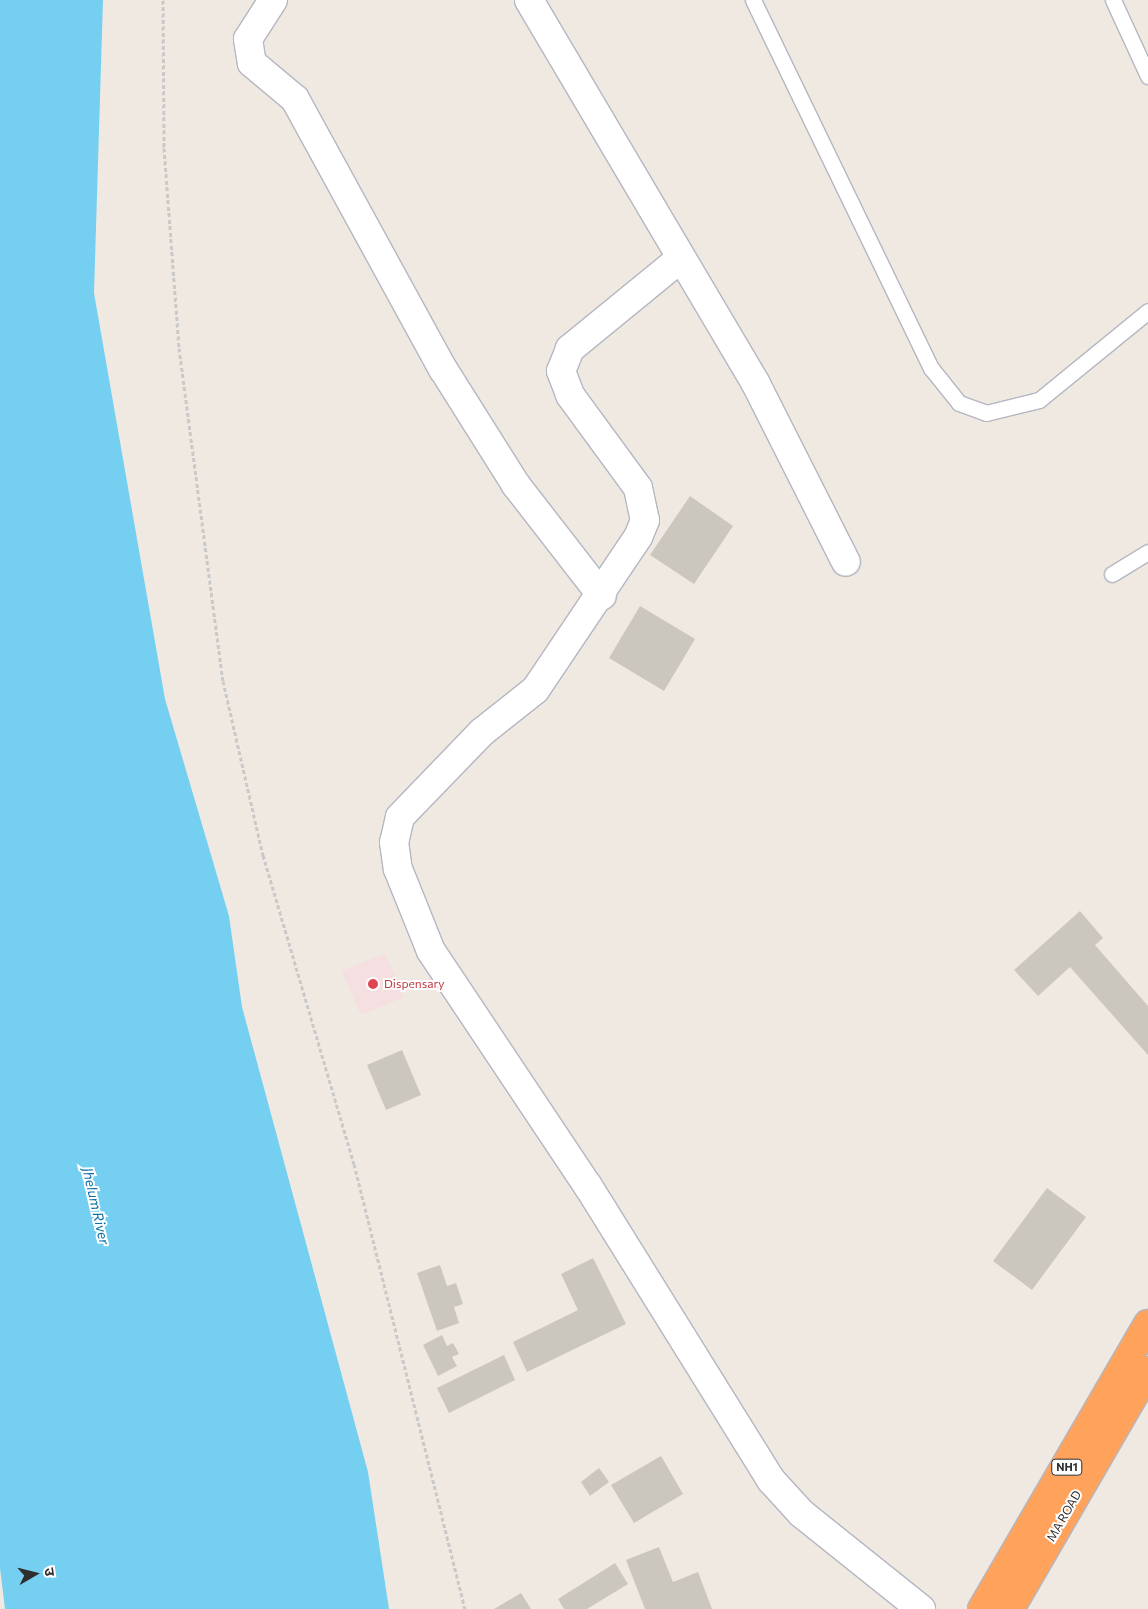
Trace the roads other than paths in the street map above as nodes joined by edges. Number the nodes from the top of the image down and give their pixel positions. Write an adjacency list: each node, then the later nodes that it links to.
1 (273, 0): 11 (street)
2 (529, 0): 6 (street)
3 (754, 0): 7 (lane)
4 (1113, 0): 5 (lane)
5 (1148, 76)
6 (681, 258): 9 (street); 11 (street)
7 (1148, 312)
8 (1148, 552): 10 (lane)
9 (846, 562)
10 (1112, 574)
11 (602, 596): 14 (street)
12 (1148, 1324): 15 (highway, NH1)
13 (1148, 1371): 16 (highway, MA ROAD / NH1)
14 (921, 1609)
15 (982, 1609)
16 (1010, 1609)

